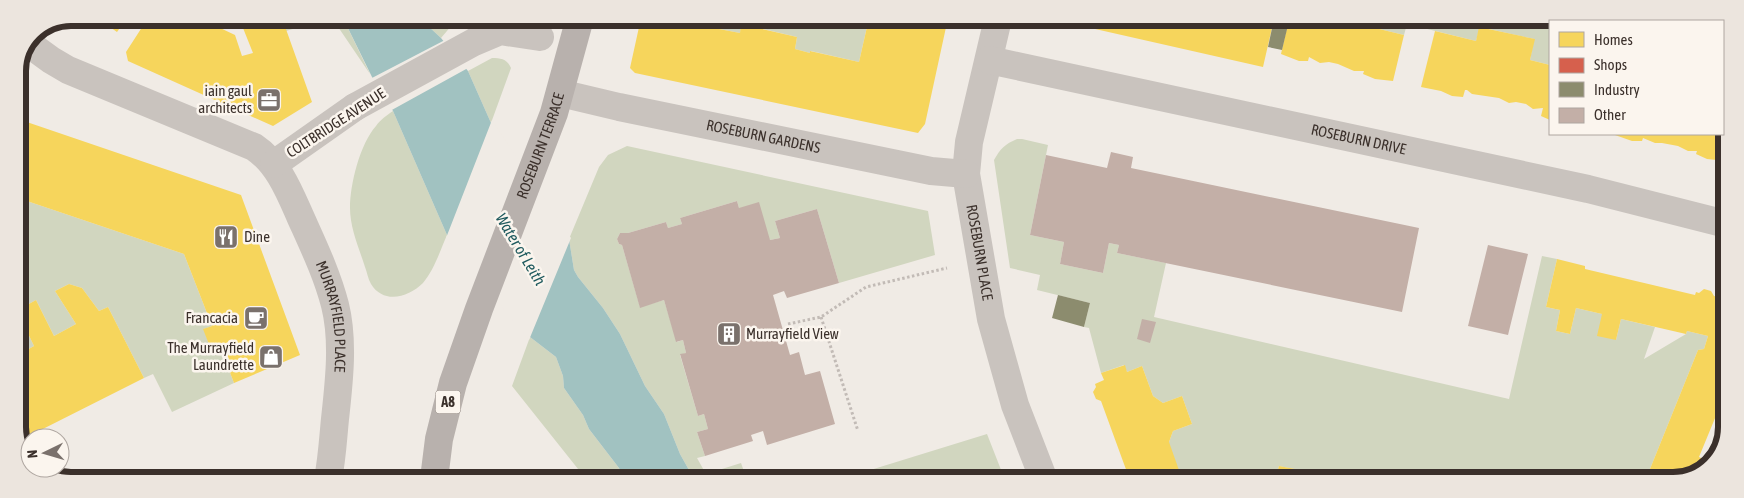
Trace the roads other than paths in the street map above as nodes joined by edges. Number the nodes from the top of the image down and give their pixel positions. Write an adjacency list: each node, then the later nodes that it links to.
1 (578, 26): 6 (main road, ROSEBURN TERRACE / A8)
2 (996, 26): 5 (street, ROSEBURN PLACE)
3 (540, 37): 7 (street, COLTBRIDGE AVENUE)
4 (33, 47): 7 (street, COLTBRIDGE AVENUE)
5 (989, 60): 8 (street, ROSEBURN PLACE); 9 (street, ROSEBURN DRIVE)
6 (557, 103): 8 (street, ROSEBURN GARDENS); 11 (main road, ROSEBURN TERRACE / A8)
7 (274, 164): 10 (street, MURRAYFIELD PLACE)
8 (966, 174): 12 (street, ROSEBURN PLACE)
9 (1718, 222)
10 (329, 472)
11 (435, 472)
12 (1041, 472)

